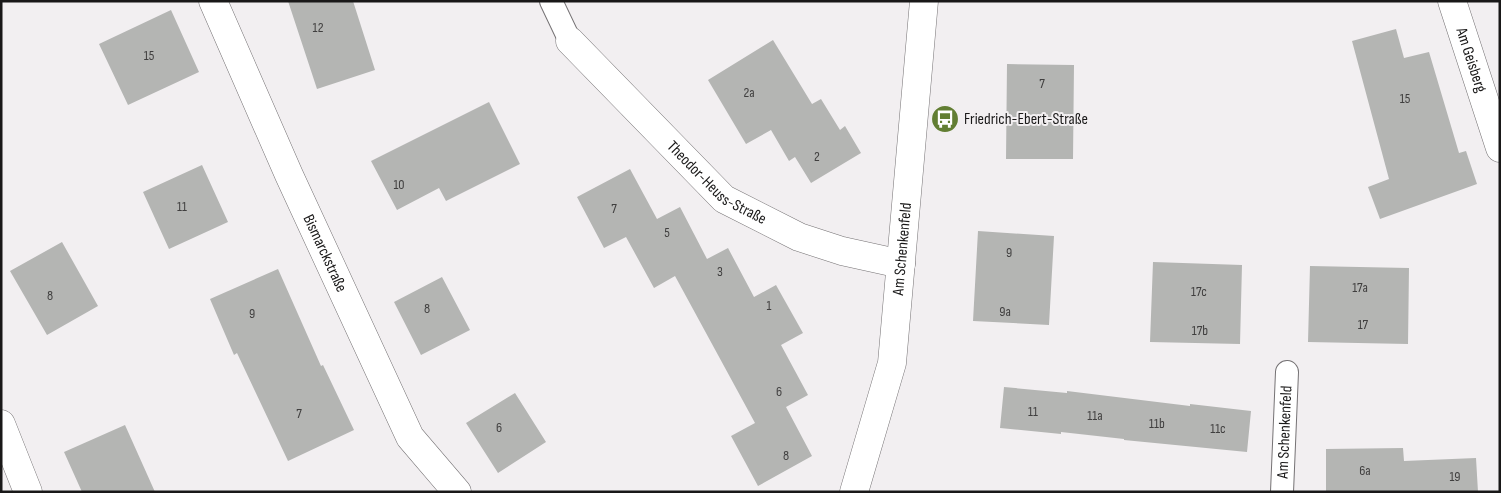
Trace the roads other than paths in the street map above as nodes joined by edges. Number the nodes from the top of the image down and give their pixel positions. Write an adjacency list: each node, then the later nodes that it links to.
1 (213, 1): 11 (street, Bismarckstraße)
2 (552, 1): 5 (lane)
3 (924, 1): 7 (street, Am Schenkenfeld)
4 (1452, 1): 6 (street, Am Geisberg)
5 (570, 41): 7 (street, Theodor-Heuss-Straße)
6 (1500, 148)
7 (901, 264): 12 (street, Am Schenkenfeld)
8 (1287, 372): 13 (lane, Am Schenkenfeld)
9 (1, 424): 10 (street)
10 (28, 492)
11 (458, 492)
12 (854, 492)
13 (1282, 492)

